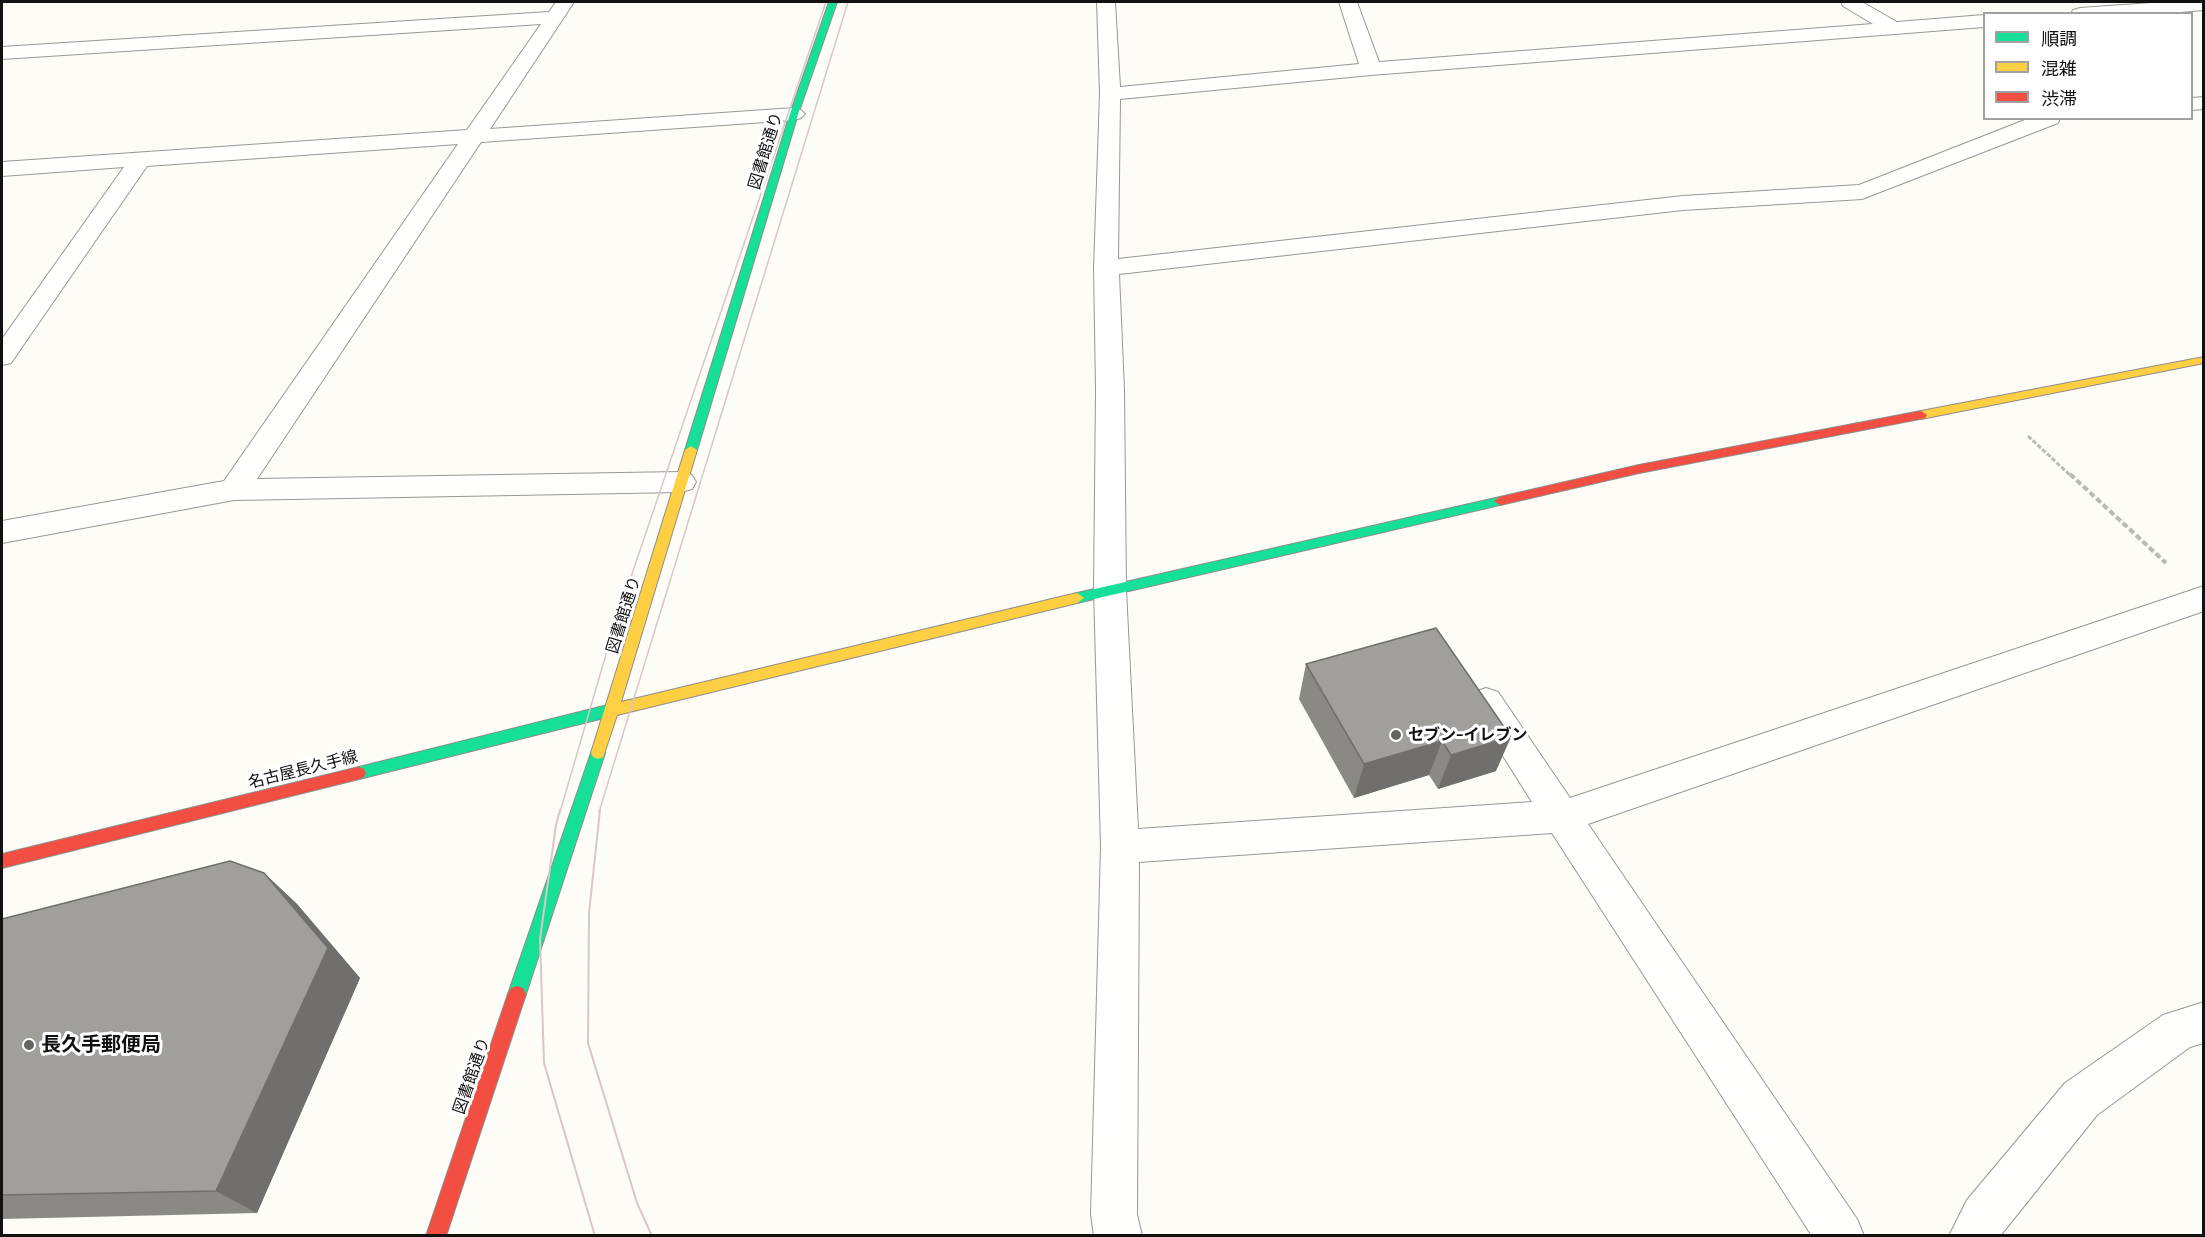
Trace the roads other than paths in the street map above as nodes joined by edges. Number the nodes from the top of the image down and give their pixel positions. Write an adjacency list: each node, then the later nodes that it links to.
1 (833, 2): 13 (main road, 図書館通り)
2 (1106, 2): 12 (street)
3 (1348, 2): 11 (street)
4 (1850, 2): 9 (street)
5 (2204, 4): 7 (street)
6 (559, 9): 10 (street); 15 (street)
7 (2105, 12)
8 (1983, 21): 9 (street)
9 (1893, 28): 11 (street)
10 (2, 53)
11 (1371, 69): 12 (street)
12 (1110, 94): 18 (street)
13 (794, 114): 15 (street); 21 (main road, 図書館通り)
14 (2045, 120): 18 (street)
15 (474, 136): 16 (street); 22 (street)
16 (140, 160): 17 (street); 19 (street)
17 (2, 169)
18 (1106, 268): 24 (street)
19 (2, 357)
20 (2204, 360): 24 (main road, 名古屋長久手線)
21 (681, 482): 22 (street); 27 (main road, 図書館通り)
22 (234, 490): 23 (street)
23 (2, 532)
24 (1110, 590): 27 (main road, 名古屋長久手線); 29 (street)
25 (2204, 598): 28 (street)
26 (1468, 675): 28 (street)
27 (612, 711): 30 (main road, 名古屋長久手線); 32 (main road, 図書館通り)
28 (1564, 816): 29 (street); 34 (street)
29 (1120, 847): 33 (street)
30 (2, 861)
31 (2204, 1022): 35 (street)
32 (436, 1236)
33 (1118, 1236)
34 (1840, 1236)
35 (1973, 1236)

